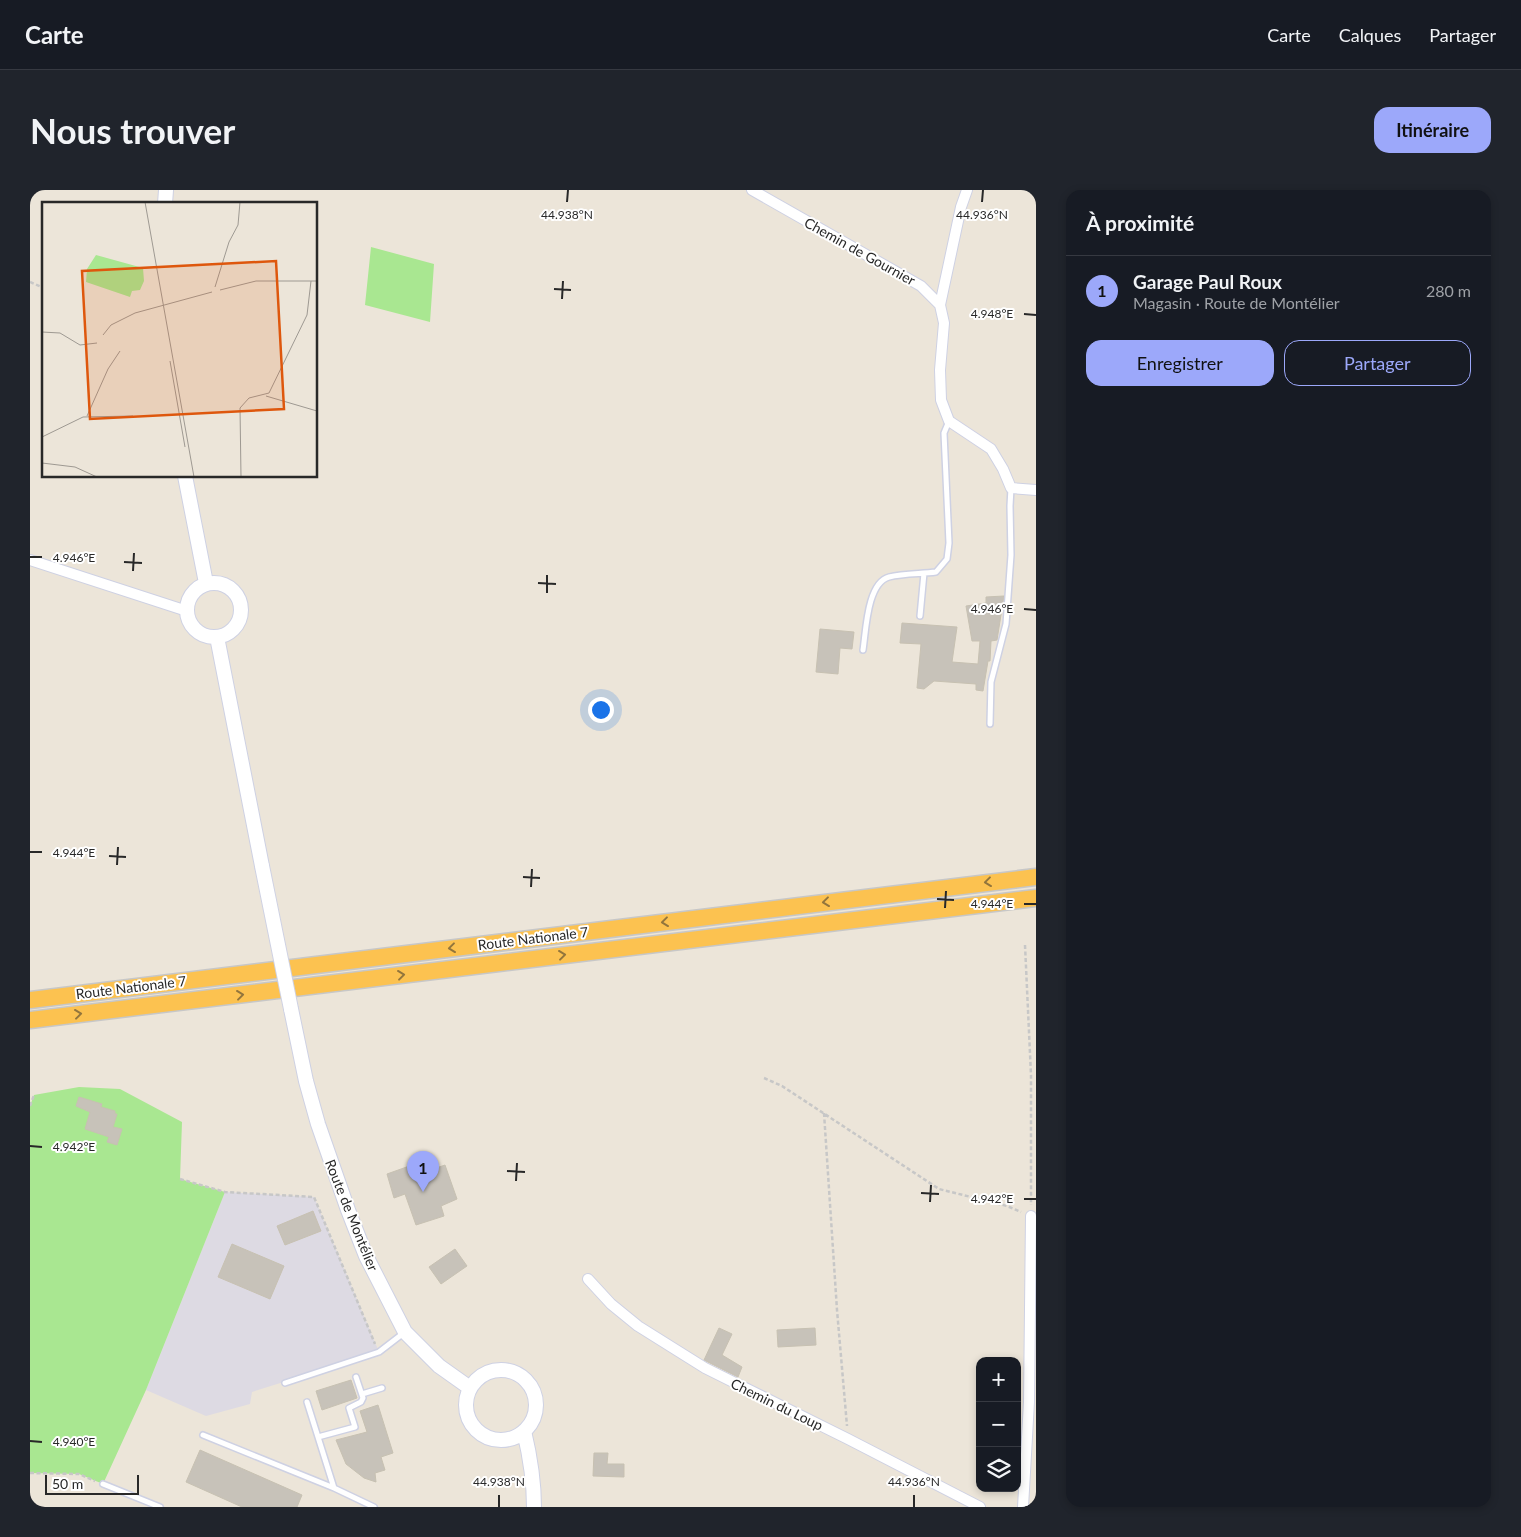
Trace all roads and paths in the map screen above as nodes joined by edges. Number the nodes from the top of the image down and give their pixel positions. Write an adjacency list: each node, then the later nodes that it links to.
1 (752, 190): 5 (street, Chemin de Gournier)
2 (967, 190): 5 (street)
3 (30, 282): 4 (path)
4 (42, 287)
5 (940, 305): 6 (street)
6 (949, 421): 8 (street); 11 (lane)
7 (185, 478): 12 (main road)
8 (1011, 488): 9 (street); 17 (lane)
9 (1036, 490)
10 (30, 560): 13 (street)
11 (924, 573): 14 (lane); 16 (lane)
12 (206, 583): 13 (main road); 15 (main road)
13 (187, 611): 15 (main road)
14 (920, 616)
15 (217, 637): 30 (main road, Route de Montélier, bridge)
16 (863, 650)
17 (990, 724)
18 (1036, 876): 21 (highway, Route Nationale 7, one-way to 21)
19 (1036, 898): 22 (highway, Route Nationale 7, one-way to 19)
20 (1025, 946): 28 (path)
21 (30, 1000)
22 (30, 1020)
23 (764, 1078): 26 (path)
24 (34, 1095): 25 (path)
25 (30, 1106)
26 (824, 1113): 28 (path); 41 (path)
27 (180, 1179): 31 (path)
28 (1031, 1216): 49 (street)
29 (588, 1278): 41 (street, Chemin du Loup)
30 (405, 1332): 31 (lane); 35 (main road, Route de Montélier)
31 (378, 1352): 33 (lane)
32 (356, 1377): 36 (lane)
33 (285, 1383)
34 (382, 1388): 36 (lane)
35 (470, 1388): 38 (main road); 38 (main road)
36 (362, 1394): 40 (lane)
37 (307, 1402): 40 (lane)
38 (524, 1431): 47 (main road)
39 (203, 1435): 44 (lane)
40 (318, 1437): 44 (lane)
41 (848, 1439): 48 (street, Chemin du Loup)
42 (30, 1473): 43 (path)
43 (103, 1484): 45 (lane)
44 (334, 1488): 46 (lane)
45 (160, 1507)
46 (374, 1507)
47 (534, 1507)
48 (980, 1507)
49 (1023, 1507)

